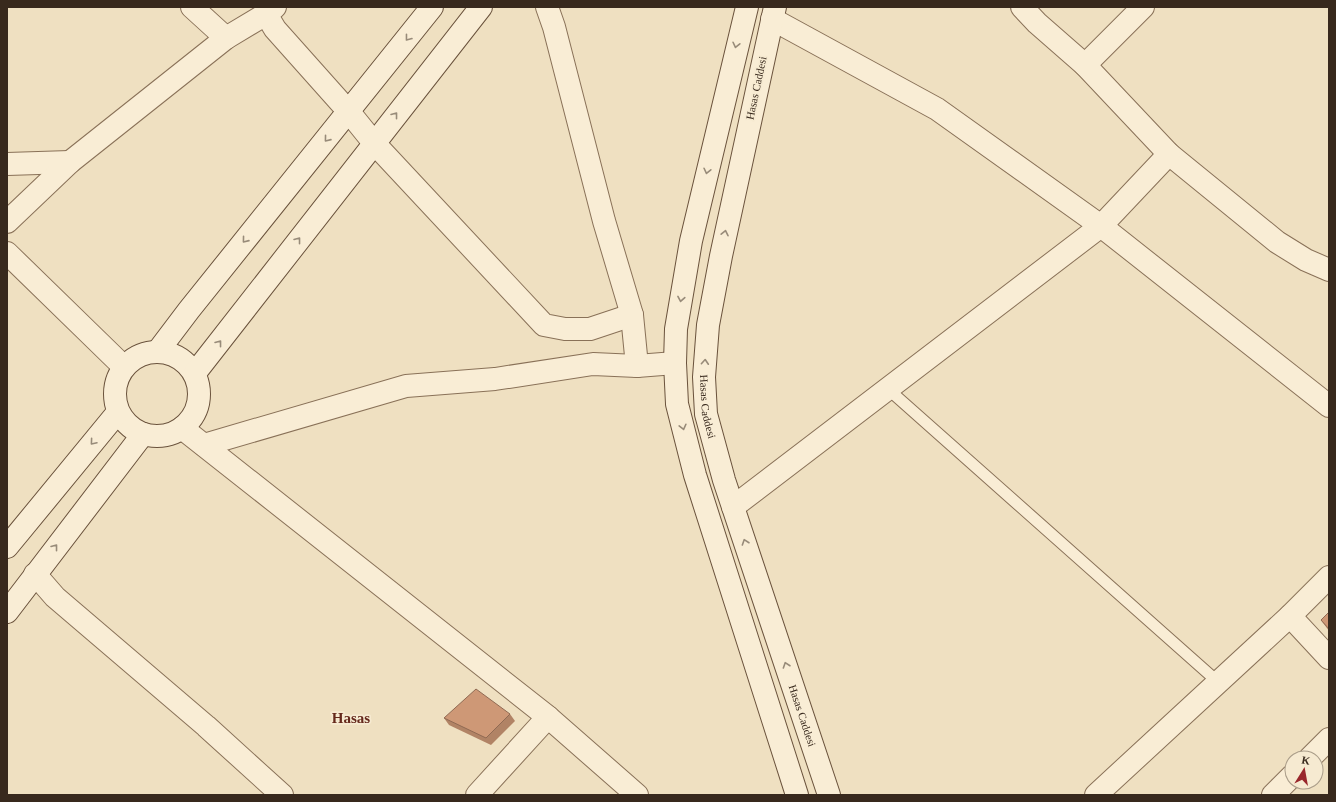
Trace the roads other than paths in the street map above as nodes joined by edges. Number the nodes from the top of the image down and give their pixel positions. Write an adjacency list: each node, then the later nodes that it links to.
1 (192, 7): 10 (street)
2 (432, 7): 12 (street, one-way to 12)
3 (481, 7): 13 (street, one-way to 3)
4 (547, 7): 21 (street)
5 (747, 7): 23 (street, one-way to 23)
6 (1022, 7): 11 (street)
7 (1144, 7): 11 (street)
8 (270, 11): 10 (street); 12 (street)
9 (773, 13): 18 (street); 33 (street, Hasas Caddesi, one-way to 9)
10 (226, 38): 15 (street)
11 (1085, 65): 14 (street)
12 (349, 112): 13 (street); 22 (street, one-way to 22)
13 (374, 143): 21 (street); 26 (street, one-way to 13)
14 (1169, 154): 18 (street); 20 (street)
15 (70, 162): 16 (street); 17 (street)
16 (7, 164)
17 (7, 222)
18 (1101, 226): 27 (street); 28 (street)
19 (7, 252): 25 (street)
20 (1329, 270)
21 (632, 315): 24 (street)
22 (158, 351): 25 (street); 26 (street)
23 (675, 362): 24 (street); 48 (street, one-way to 48)
24 (637, 366): 32 (street)
25 (124, 367): 29 (street)
26 (195, 373): 30 (street)
27 (888, 389): 33 (street); 40 (lane)
28 (1329, 406)
29 (118, 412): 31 (street); 34 (street, one-way to 34)
30 (182, 428): 31 (street); 32 (street)
31 (143, 434): 35 (street, one-way to 31)
32 (204, 446): 41 (street)
33 (733, 506): 49 (street, Hasas Caddesi, one-way to 33)
34 (7, 547)
35 (35, 574): 37 (street); 45 (street)
36 (1329, 577): 38 (street)
37 (7, 612)
38 (1290, 616): 39 (street); 40 (street)
39 (1329, 658)
40 (1218, 682): 50 (street)
41 (548, 717): 46 (street); 47 (street)
42 (1329, 739): 43 (street)
43 (1318, 750)
44 (1284, 784): 51 (street)
45 (270, 791)
46 (477, 795)
47 (637, 795)
48 (797, 795)
49 (829, 795)
50 (1096, 795)
51 (1273, 795)

